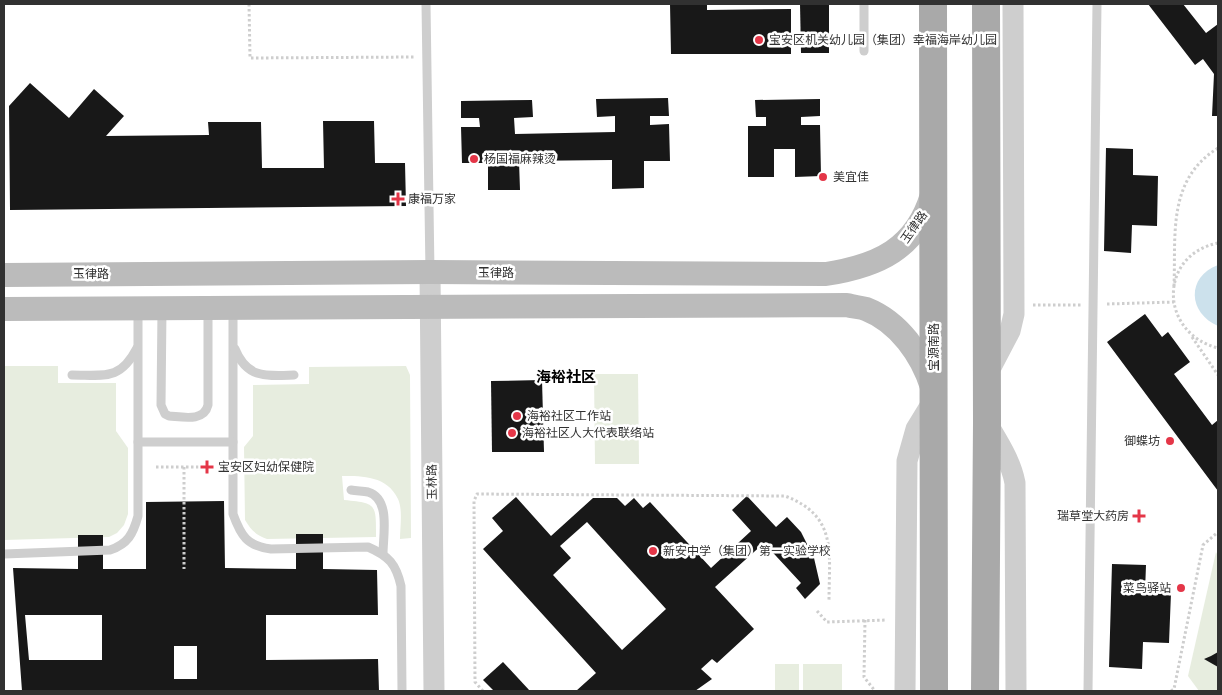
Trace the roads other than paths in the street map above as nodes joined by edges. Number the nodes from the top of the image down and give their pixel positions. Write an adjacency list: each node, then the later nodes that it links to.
1 (426, 4): 9 (lane)
2 (864, 4): 7 (lane)
3 (933, 4): 8 (main road, 宝源南路)
4 (986, 4): 23 (main road)
5 (1013, 4): 23 (street)
6 (1097, 4): 37 (lane)
7 (864, 51)
8 (934, 176): 10 (main road, 玉律路); 24 (main road, 宝源南路)
9 (430, 272): 10 (main road, 玉律路); 11 (main road, 玉律路); 13 (street, 玉林路)
10 (813, 274): 12 (main road)
11 (4, 275)
12 (812, 304): 13 (main road); 24 (main road)
13 (430, 306): 18 (main road); 32 (street, 玉林路)
14 (208, 308): 17 (main road); 17 (lane); 18 (main road)
15 (4, 309): 16 (main road)
16 (138, 309): 17 (main road); 20 (lane)
17 (162, 309)
18 (234, 309): 19 (lane)
19 (233, 345): 22 (lane); 27 (lane)
20 (138, 346): 21 (lane); 26 (lane)
21 (72, 375)
22 (294, 375)
23 (987, 376): 25 (main road)
24 (935, 395): 33 (street); 34 (main road, 宝源南路)
25 (987, 423): 35 (main road); 36 (street)
26 (138, 442): 27 (lane); 29 (lane)
27 (233, 442): 30 (lane)
28 (351, 490): 30 (lane)
29 (4, 554)
30 (383, 554): 31 (lane)
31 (402, 691)
32 (434, 691)
33 (905, 691)
34 (934, 691)
35 (985, 691)
36 (1016, 691)
37 (1088, 691)

